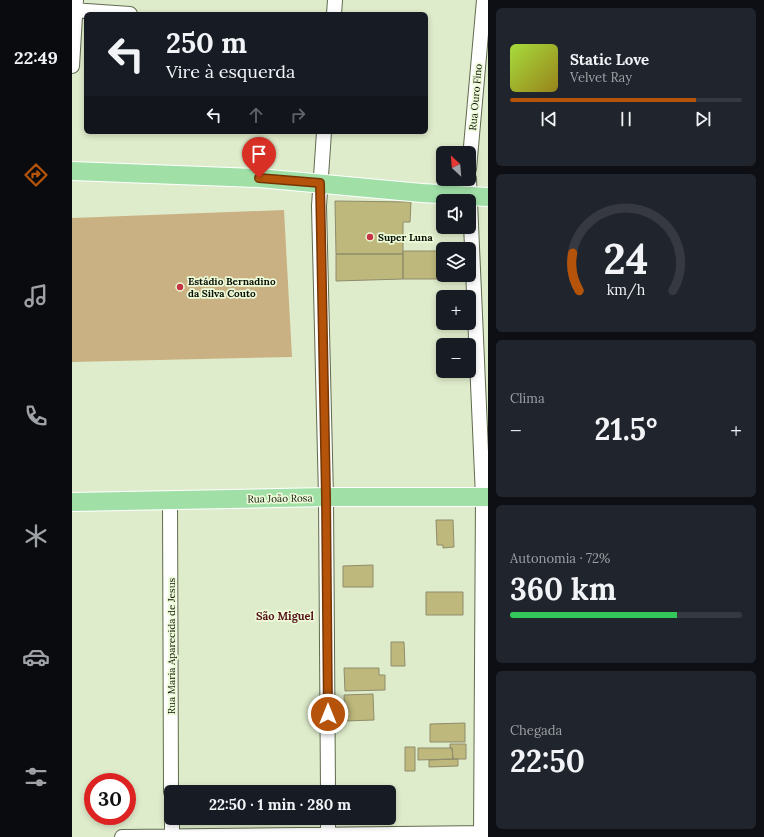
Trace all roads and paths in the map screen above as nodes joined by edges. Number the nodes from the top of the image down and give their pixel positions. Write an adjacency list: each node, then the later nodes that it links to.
1 (335, 0): 5 (street)
2 (484, 0): 8 (street, Rua Ouro Fino)
3 (74, 7): 4 (street); 6 (street)
4 (114, 12)
5 (334, 12)
6 (72, 66)
7 (324, 134): 10 (street)
8 (471, 146)
9 (72, 171): 10 (main road)
10 (320, 183): 11 (main road); 13 (street)
11 (469, 187): 12 (main road); 14 (street)
12 (488, 197)
13 (326, 497): 14 (main road, Rua João Rosa); 15 (main road, Rua João Rosa); 18 (street)
14 (486, 497): 21 (street)
15 (170, 501): 16 (main road, Rua João Rosa); 17 (street, Rua Maria Aparecida de Jesus)
16 (72, 502)
17 (172, 785)
18 (328, 785)
19 (172, 825): 24 (street)
20 (328, 825): 22 (street)
21 (484, 834): 22 (street)
22 (328, 836): 24 (street)
23 (122, 837): 24 (street)
24 (172, 837)

